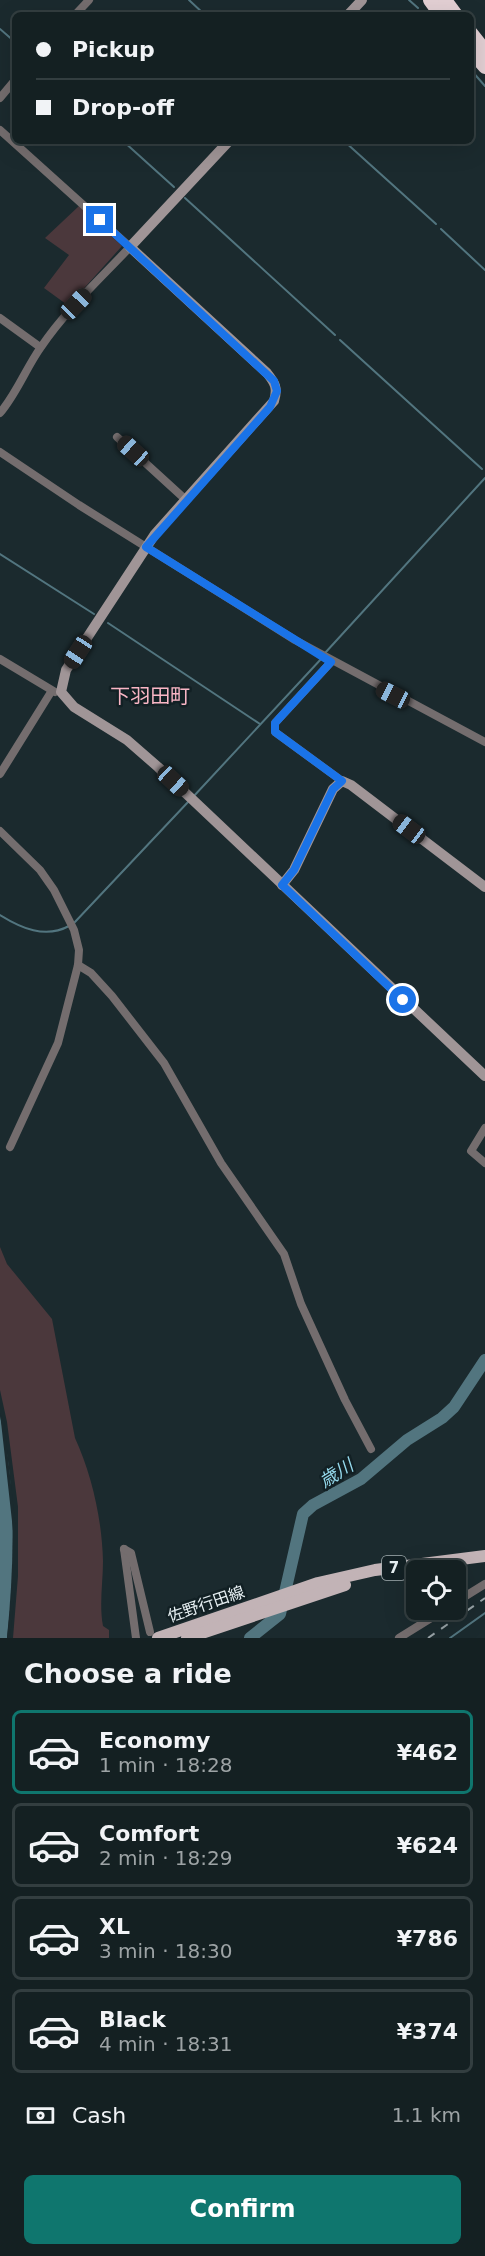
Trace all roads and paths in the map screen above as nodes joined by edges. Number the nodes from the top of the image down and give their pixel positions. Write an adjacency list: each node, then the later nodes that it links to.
1 (89, 0): 3 (street)
2 (362, 0): 4 (street)
3 (78, 12)
4 (351, 12)
5 (474, 37): 6 (highway)
6 (485, 51)
7 (474, 55): 8 (highway)
8 (485, 68)
9 (12, 84): 10 (street)
10 (0, 98)
11 (0, 129): 12 (street)
12 (12, 140)
13 (17, 144): 15 (street)
14 (226, 144): 15 (street)
15 (130, 247): 17 (street); 21 (street)
16 (0, 318): 17 (street)
17 (40, 347): 18 (street)
18 (0, 413)
19 (117, 437): 21 (street)
20 (0, 452): 22 (street)
21 (186, 500): 22 (street)
22 (146, 547): 23 (street); 25 (street)
23 (325, 658): 26 (street); 28 (street)
24 (0, 659): 25 (street)
25 (56, 692): 27 (street); 30 (street)
26 (485, 742)
27 (0, 774)
28 (342, 781): 30 (street); 31 (street)
29 (0, 831): 32 (street)
30 (282, 885): 33 (street)
31 (485, 887)
32 (78, 965): 35 (street); 37 (street)
33 (485, 1076)
34 (485, 1128): 36 (street)
35 (10, 1147)
36 (485, 1163)
37 (371, 1449)
38 (485, 1556): 43 (main road, 7)
39 (485, 1564): 40 (main road)
40 (466, 1567)
41 (406, 1574): 43 (main road, 7)
42 (485, 1584): 44 (street)
43 (303, 1593): 46 (main road, 佐野行田線 / 7); 48 (main road, 佐野行田線 / 7)
44 (466, 1596)
45 (428, 1620): 49 (street)
46 (154, 1635): 47 (street)
47 (136, 1638)
48 (187, 1638)
49 (399, 1638)

